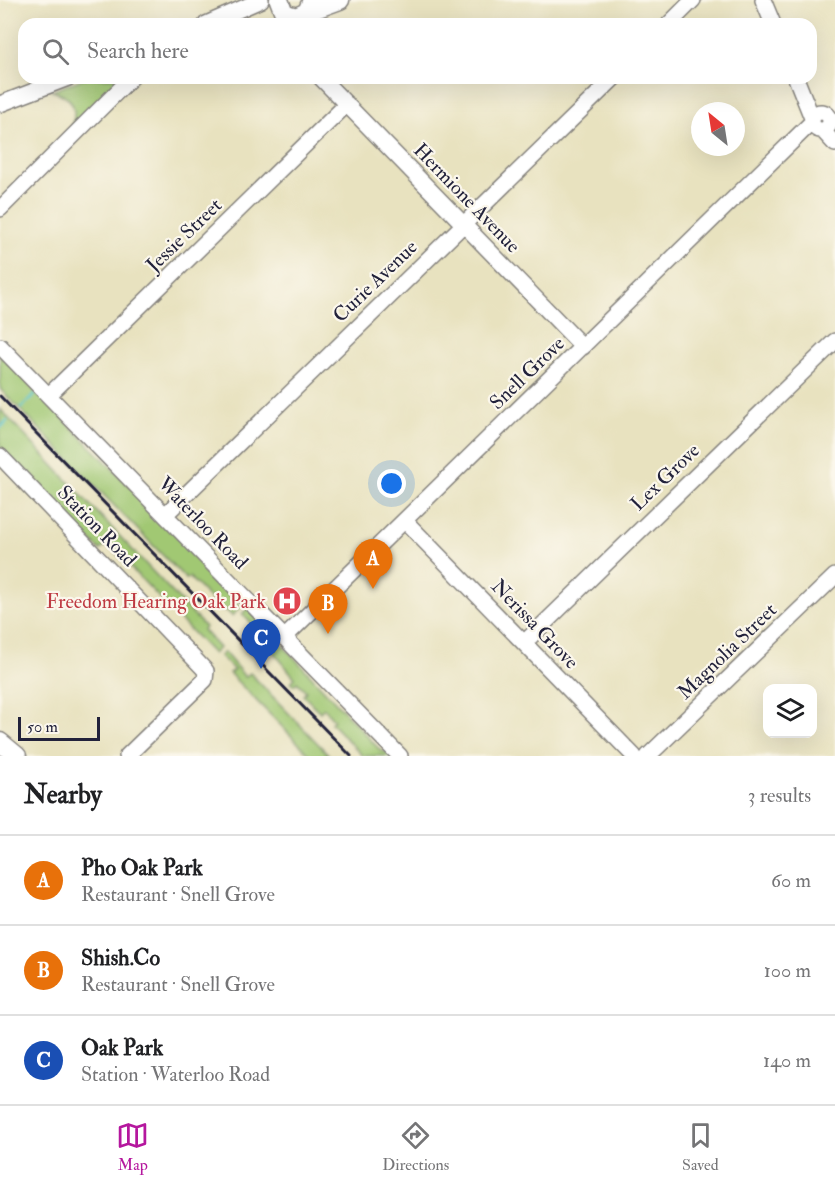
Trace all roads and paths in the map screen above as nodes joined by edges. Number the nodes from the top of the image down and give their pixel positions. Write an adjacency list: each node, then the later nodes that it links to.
1 (340, 0): 5 (main road)
2 (693, 0): 7 (street)
3 (763, 0): 8 (street)
4 (255, 3): 5 (street); 6 (street)
5 (291, 12)
6 (220, 18)
7 (675, 18)
8 (770, 18)
9 (52, 84): 14 (street)
10 (125, 84): 18 (street)
11 (327, 84): 15 (street, Hermione Avenue)
12 (608, 84): 19 (street, Curie Avenue)
13 (798, 84): 16 (street)
14 (0, 104)
15 (347, 104): 19 (street, Hermione Avenue); 23 (street, Jessie Street)
16 (825, 121): 17 (street); 22 (street, Snell Grove)
17 (835, 144)
18 (0, 209)
19 (463, 225): 22 (street, Hermione Avenue); 25 (street, Curie Avenue)
20 (835, 341): 29 (street, Lex Grove)
21 (0, 346): 23 (street, Waterloo Road)
22 (583, 347): 26 (street, Snell Grove)
23 (49, 395): 25 (street, Waterloo Road)
24 (0, 456): 32 (street, Station Road)
25 (165, 515): 28 (street, Waterloo Road)
26 (405, 521): 28 (street, Snell Grove); 29 (street, Nerissa Grove)
27 (835, 576): 35 (street, Magnolia Street)
28 (284, 638): 33 (street, Waterloo Road)
29 (524, 643): 34 (street, Nerissa Grove)
30 (0, 742): 31 (main road)
31 (17, 756)
32 (127, 756)
33 (400, 756)
34 (634, 756)
35 (648, 756)

